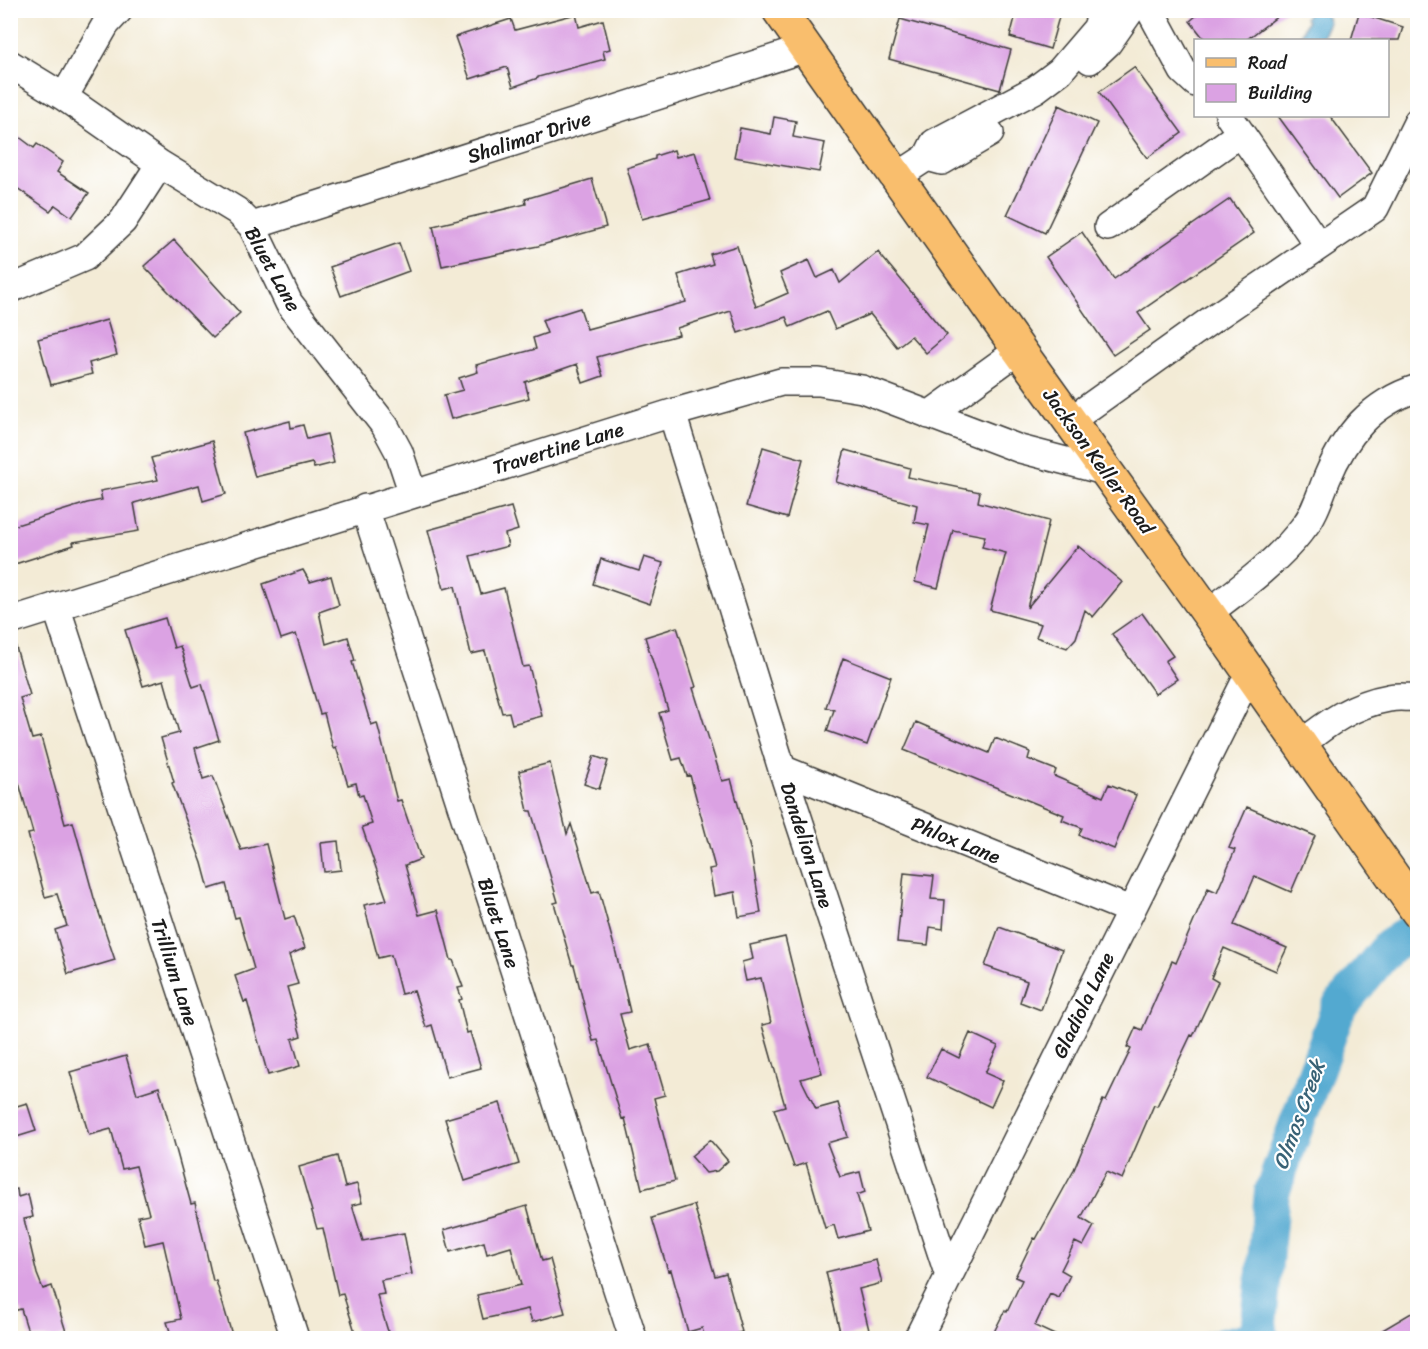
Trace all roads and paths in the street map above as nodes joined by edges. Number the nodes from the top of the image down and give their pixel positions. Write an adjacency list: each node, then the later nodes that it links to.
1 (118, 10): 7 (street)
2 (779, 10): 4 (main road, Jackson Keller Road)
3 (1128, 11): 6 (street); 11 (street)
4 (806, 48): 11 (main road, Jackson Keller Road); 12 (street, Shalimar Drive)
5 (10, 64): 7 (street, Bluet Lane)
6 (1194, 81)
7 (64, 97): 10 (street, Bluet Lane)
8 (1418, 121): 14 (street)
9 (1235, 124): 13 (street); 14 (street)
10 (160, 164): 12 (street, Bluet Lane); 15 (street)
11 (898, 176): 16 (main road, Jackson Keller Road)
12 (252, 226): 22 (street, Bluet Lane)
13 (1108, 227)
14 (1319, 246): 20 (street)
15 (10, 289)
16 (1019, 350): 19 (street); 20 (main road, Jackson Keller Road)
17 (1418, 388): 25 (street)
18 (672, 412): 19 (street, Travertine Lane); 22 (street, Travertine Lane); 30 (street, Dandelion Lane)
19 (929, 415): 21 (street, Travertine Lane)
20 (1071, 420): 21 (main road, Jackson Keller Road)
21 (1108, 472): 25 (main road, Jackson Keller Road)
22 (413, 494): 23 (street, Travertine Lane)
23 (365, 508): 24 (street, Travertine Lane); 35 (street, Bluet Lane)
24 (56, 606): 26 (street, Travertine Lane); 34 (street, Trillium Lane)
25 (1208, 613): 27 (main road, Jackson Keller Road)
26 (10, 621)
27 (1250, 672): 29 (main road, Jackson Keller Road); 31 (street, Gladiola Lane)
28 (1416, 695): 29 (street)
29 (1300, 745): 32 (main road, Jackson Keller Road)
30 (782, 769): 31 (street, Phlox Lane); 33 (street, Dandelion Lane)
31 (1130, 910): 33 (street, Gladiola Lane)
32 (1418, 912)
33 (949, 1276): 36 (street, Gladiola Lane)
34 (295, 1338)
35 (633, 1338)
36 (918, 1338)

